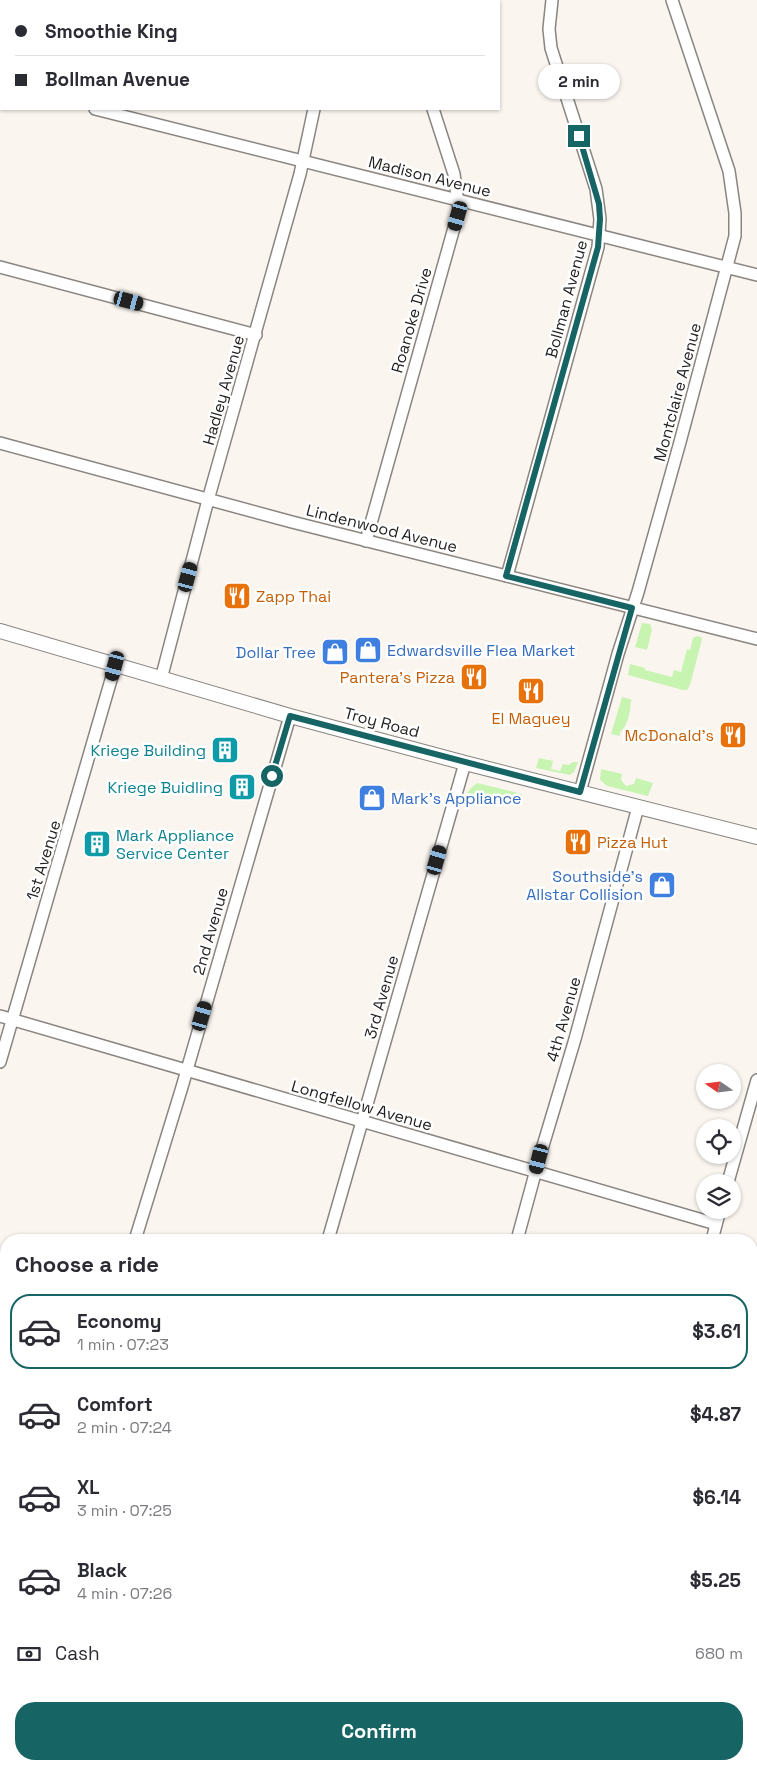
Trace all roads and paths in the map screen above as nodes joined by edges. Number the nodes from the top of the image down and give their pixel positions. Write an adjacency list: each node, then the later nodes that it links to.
1 (552, 0): 8 (street, Bollman Avenue)
2 (672, 0): 10 (street, Montclaire Avenue)
3 (99, 110): 6 (street, Madison Avenue)
4 (314, 110): 6 (street, Hadley Avenue)
5 (432, 110): 7 (street, Roanoke Drive)
6 (302, 160): 7 (street, Madison Avenue); 12 (street, Hadley Avenue)
7 (458, 199): 8 (street, Madison Avenue); 15 (street, Roanoke Drive)
8 (599, 235): 10 (street, Madison Avenue); 16 (street, Bollman Avenue)
9 (0, 267): 12 (street)
10 (727, 268): 11 (street, Madison Avenue); 17 (street, Montclaire Avenue)
11 (757, 275)
12 (256, 335): 14 (street, Hadley Avenue)
13 (0, 443): 14 (street, Lindenwood Avenue)
14 (208, 500): 15 (street, Lindenwood Avenue); 21 (street, Hadley Avenue)
15 (366, 541): 16 (street, Lindenwood Avenue)
16 (506, 576): 17 (street, Lindenwood Avenue)
17 (632, 608): 19 (street, Lindenwood Avenue); 24 (street, Montclaire Avenue)
18 (0, 631): 20 (main road, Troy Road)
19 (757, 639)
20 (115, 666): 21 (main road, Troy Road); 28 (street, 1st Avenue)
21 (161, 679): 22 (main road, Troy Road)
22 (290, 716): 23 (main road, Troy Road); 30 (street, 2nd Avenue)
23 (464, 762): 24 (main road, Troy Road); 32 (street, 3rd Avenue)
24 (580, 792): 25 (main road, Troy Road)
25 (638, 807): 26 (main road, Troy Road); 33 (street, 4th Avenue)
26 (757, 836)
27 (0, 1016): 28 (street, Longfellow Avenue)
28 (12, 1020): 29 (street, 1st Avenue); 30 (street, Longfellow Avenue)
29 (0, 1062)
30 (186, 1071): 32 (street, Longfellow Avenue); 37 (street, 2nd Avenue)
31 (757, 1080): 34 (street)
32 (362, 1122): 33 (street, Longfellow Avenue); 38 (street, 3rd Avenue)
33 (536, 1172): 36 (street, Longfellow Avenue); 39 (street, 4th Avenue)
34 (730, 1174)
35 (717, 1219): 36 (street)
36 (716, 1224): 40 (street)
37 (137, 1234)
38 (330, 1234)
39 (519, 1234)
40 (714, 1234)

